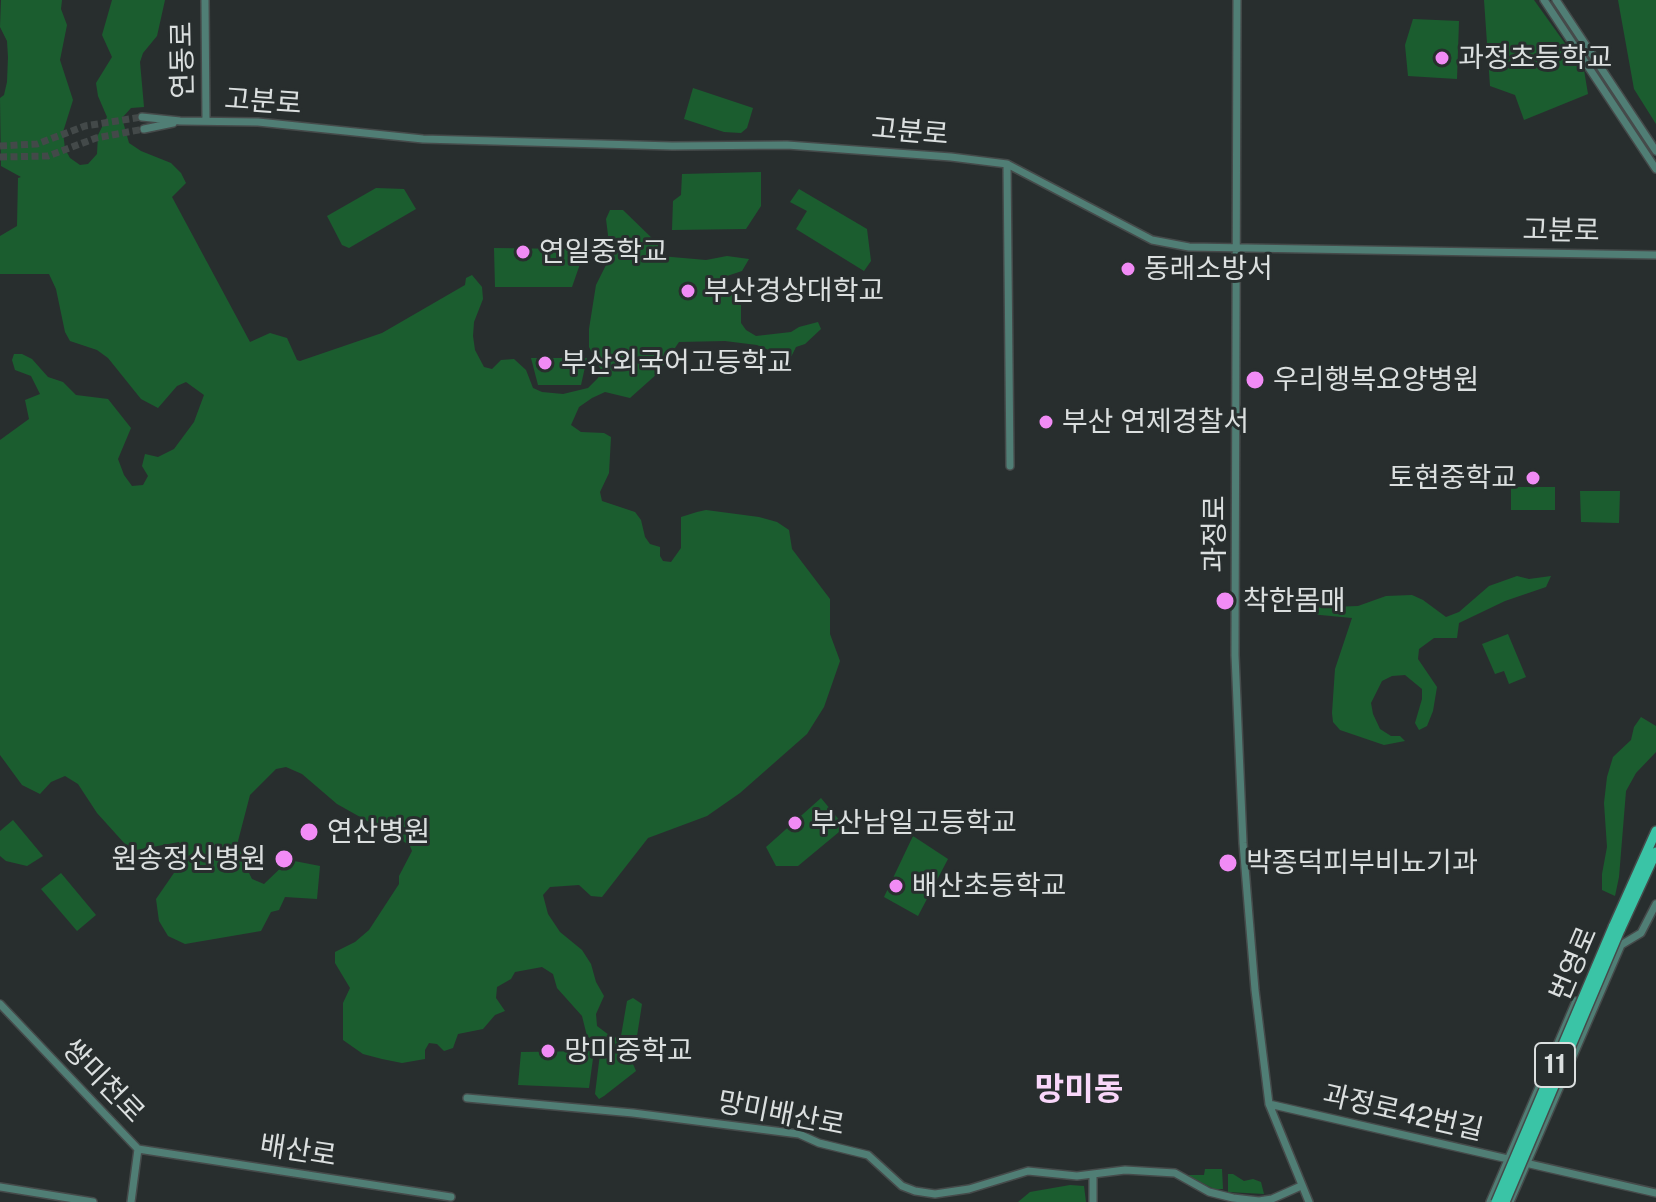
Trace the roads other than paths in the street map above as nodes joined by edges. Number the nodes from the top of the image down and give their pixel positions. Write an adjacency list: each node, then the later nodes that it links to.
1 (205, 0): 6 (main road, 연동로)
2 (1237, 0): 12 (main road, 과정로)
3 (1544, 0): 11 (main road)
4 (1556, 0): 9 (main road)
5 (142, 117): 7 (main road, 고분로)
6 (206, 120): 7 (main road, 고분로); 10 (main road, 고분로)
7 (180, 121): 8 (main road)
8 (144, 129)
9 (1656, 151)
10 (1007, 164): 12 (main road, 고분로); 14 (main road)
11 (1656, 169)
12 (1237, 247): 13 (main road, 고분로); 22 (main road, 과정로)
13 (1656, 255)
14 (1010, 466)
15 (1656, 831): 18 (highway, 번영로 / 11)
16 (1656, 852): 18 (highway, 번영로 / 11)
17 (1656, 904): 19 (main road)
18 (1617, 928): 35 (highway, 번영로 / 11, bridge); 36 (highway, 번영로 / 11, bridge)
19 (1621, 945): 24 (main road); 25 (main road)
20 (0, 1004): 23 (main road, 쌍미천로)
21 (467, 1098): 26 (main road, 망미배산로)
22 (1269, 1104): 24 (main road, 과정로42번길); 27 (main road, 과정로)
23 (138, 1149): 30 (main road, 배산로); 32 (main road, 쌍미천로)
24 (1509, 1160): 25 (main road, 과정로42번길); 35 (main road)
25 (1527, 1164): 29 (main road, 과정로42번길); 36 (main road)
26 (1093, 1174): 27 (main road, 망미배산로); 33 (main road)
27 (1301, 1186): 34 (main road, 과정로)
28 (0, 1187): 31 (main road)
29 (1656, 1193)
30 (451, 1197)
31 (93, 1202)
32 (131, 1202)
33 (1093, 1202)
34 (1309, 1202)
35 (1493, 1202)
36 (1508, 1202)

